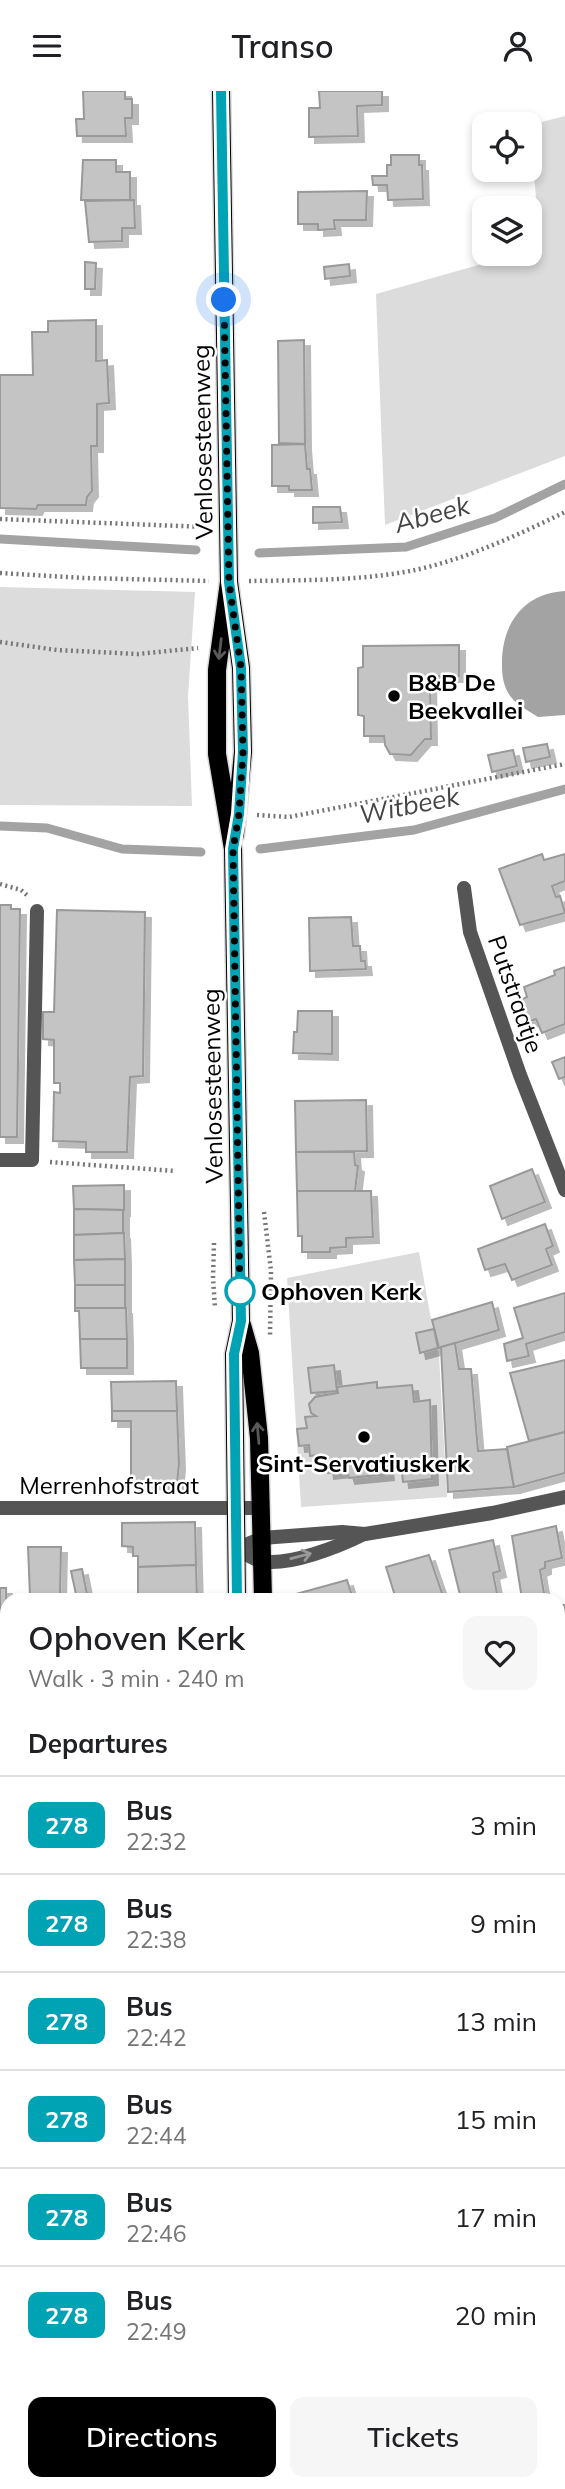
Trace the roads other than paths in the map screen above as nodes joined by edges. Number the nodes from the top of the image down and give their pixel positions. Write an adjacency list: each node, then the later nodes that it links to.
1 (221, 91): 2 (main road, Venlosesteenweg)
2 (229, 582): 3 (main road, Venlosesteenweg); 3 (main road, Venlosesteenweg, one-way to 3)
3 (233, 849): 8 (main road, Venlosesteenweg)
4 (464, 888): 7 (street, Putstraatje)
5 (37, 911): 6 (street)
6 (0, 1160)
7 (565, 1190)
8 (241, 1321): 11 (main road, Venlosesteenweg); 12 (main road, Venlosesteenweg, one-way to 8)
9 (565, 1497): 13 (street)
10 (0, 1508): 11 (street, Merrenhofstraat)
11 (235, 1508): 12 (street, Merrenhofstraat); 15 (main road, Venlosesteenweg)
12 (260, 1508): 14 (main road, Venlosesteenweg)
13 (365, 1534): 14 (street); 16 (street, one-way to 13)
14 (262, 1538): 15 (street); 16 (main road, Venlosesteenweg)
15 (236, 1549): 16 (street); 17 (main road, Venlosesteenweg)
16 (262, 1561): 18 (main road, Venlosesteenweg)
17 (237, 1593)
18 (263, 1593)

